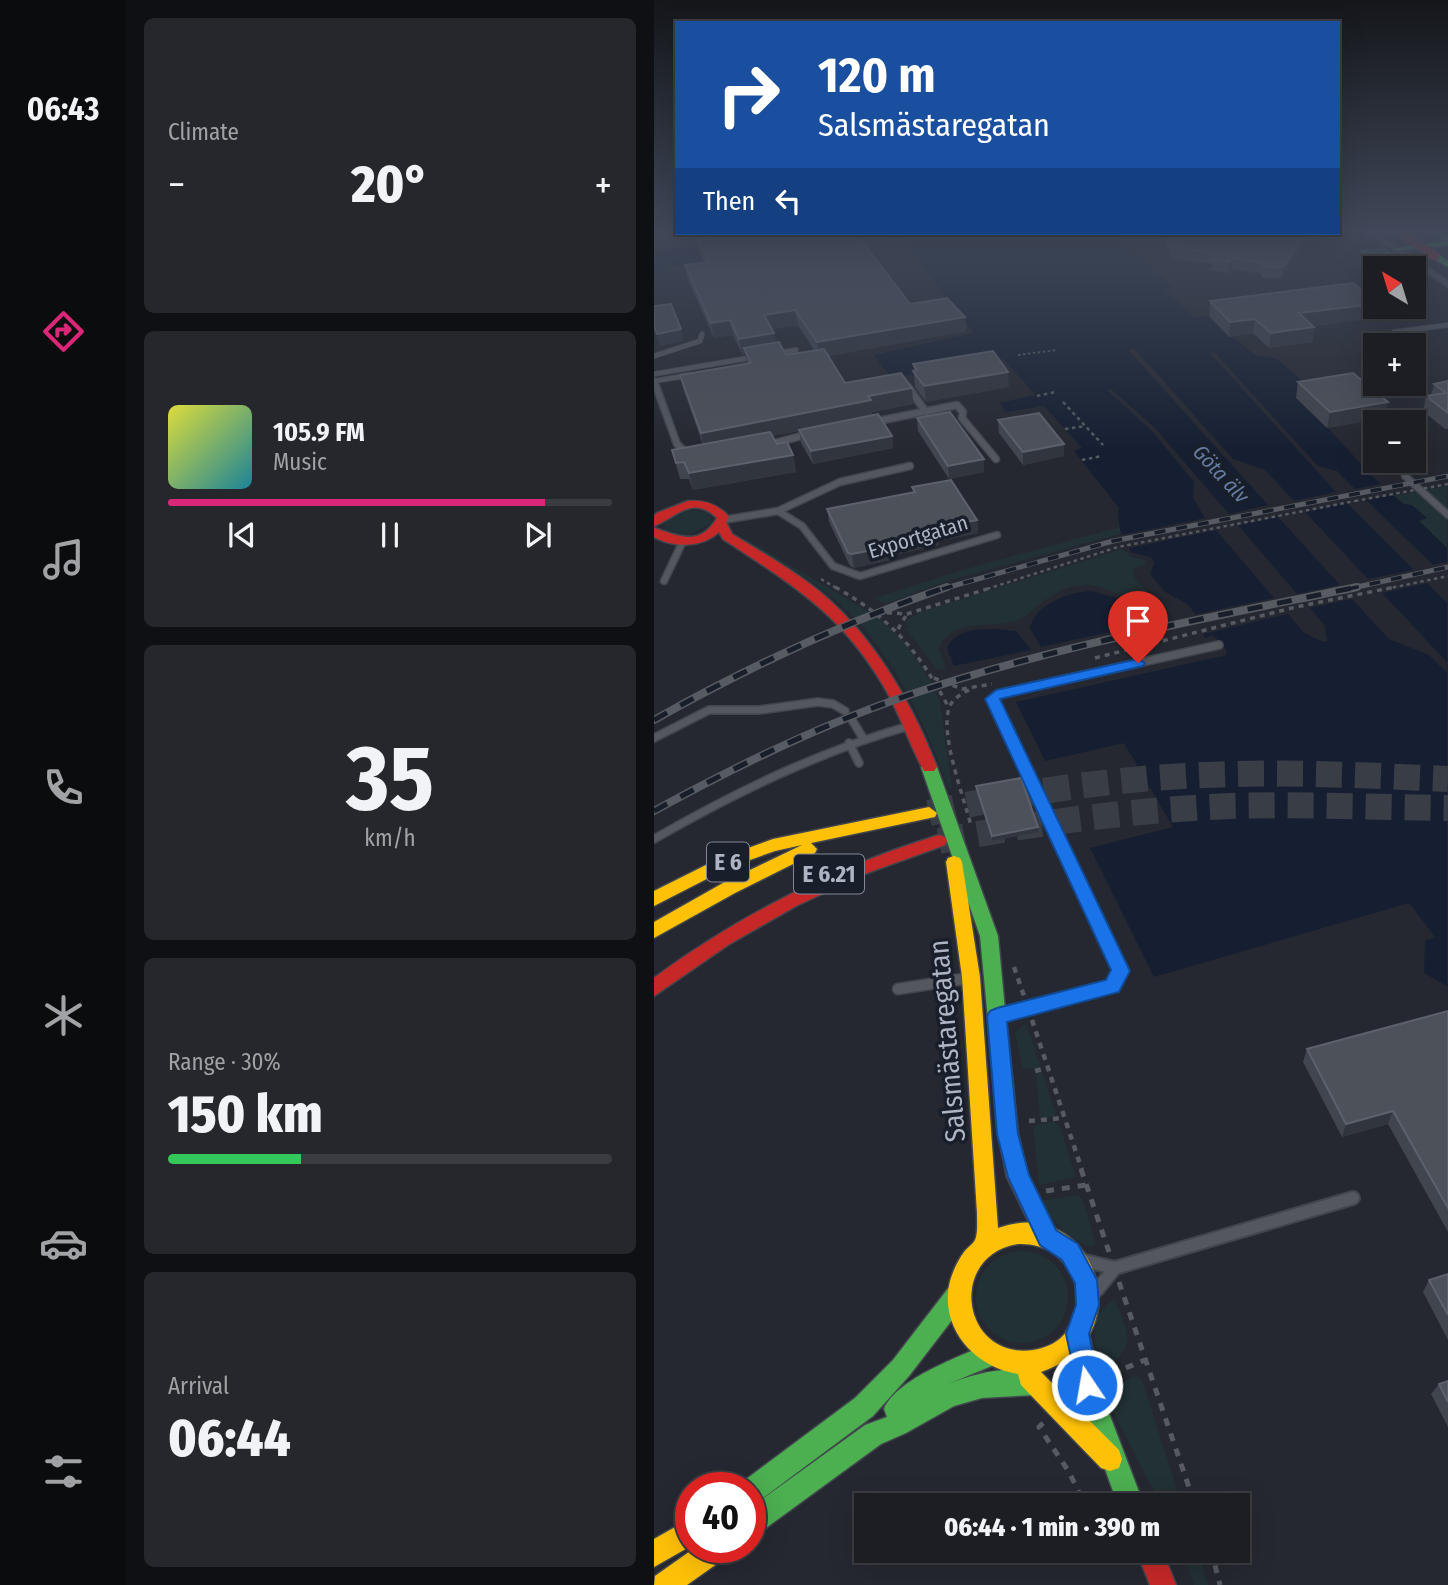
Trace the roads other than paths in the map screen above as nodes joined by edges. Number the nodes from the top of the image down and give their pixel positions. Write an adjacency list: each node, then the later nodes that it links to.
1 (1447, 324): 2 (lane)
2 (1394, 332)
3 (702, 334): 6 (lane)
4 (796, 350): 5 (lane)
5 (771, 354)
6 (654, 356)
7 (758, 356): 8 (lane)
8 (654, 374)
9 (695, 374): 10 (lane)
10 (654, 381): 16 (lane)
11 (904, 382): 12 (lane)
12 (926, 412): 13 (lane); 17 (lane)
13 (862, 424)
14 (811, 434): 15 (lane)
15 (753, 447)
16 (695, 455)
17 (996, 459)
18 (910, 466): 22 (lane)
19 (1405, 476): 21 (lane)
20 (1447, 504): 21 (lane)
21 (1437, 506): 23 (lane)
22 (778, 511): 24 (lane); 26 (lane, Exportgatan)
23 (1447, 515)
24 (722, 522): 25 (main road); 27 (main road); 28 (main road, Salsmästaregatan)
25 (656, 526): 27 (main road)
26 (997, 535)
27 (685, 545): 28 (main road, Salsmästaregatan); 29 (lane)
28 (760, 558): 33 (main road, Salsmästaregatan)
29 (664, 580)
30 (1219, 645): 50 (lane, Salsmästaregatan)
31 (845, 711): 34 (lane)
32 (852, 720): 35 (lane)
33 (912, 725): 35 (lane); 40 (main road, Salsmästaregatan)
34 (654, 738)
35 (863, 738): 36 (lane)
36 (849, 743): 37 (lane); 41 (lane)
37 (859, 763)
38 (929, 813): 39 (main road, E 6.21)
39 (856, 827): 43 (main road, E 6); 44 (main road, E 6.21)
40 (945, 837): 42 (main road, E 6.21); 46 (main road, Salsmästaregatan); 47 (main road, Salsmästaregatan)
41 (654, 839)
42 (881, 860): 45 (main road, E 6.21); 48 (main road, E 6)
43 (654, 900)
44 (654, 931)
45 (690, 941)
46 (993, 975): 47 (lane); 50 (main road, Salsmästaregatan)
47 (971, 977): 49 (lane); 53 (main road, Salsmästaregatan)
48 (654, 988)
49 (898, 989)
50 (997, 1016): 52 (main road, Salsmästaregatan)
51 (1353, 1198): 55 (lane)
52 (1048, 1237): 53 (main road); 54 (main road, Salsmästaregatan)
53 (986, 1247): 56 (main road)
54 (1076, 1259): 55 (lane); 57 (main road)
55 (1115, 1268): 57 (lane)
56 (961, 1290): 59 (main road); 64 (main road)
57 (1088, 1305): 58 (main road)
58 (1077, 1334): 60 (main road); 63 (main road)
59 (991, 1355): 60 (main road); 62 (main road)
60 (1016, 1363): 61 (main road)
61 (1035, 1384): 62 (main road); 63 (main road)
62 (874, 1434): 66 (main road)
63 (1116, 1465): 65 (main road)
64 (766, 1480)
65 (1126, 1493)
66 (766, 1512)
67 (675, 1541): 68 (main road)
68 (654, 1554)
69 (680, 1563): 72 (main road)
70 (696, 1563): 73 (main road)
71 (1154, 1563): 74 (main road)
72 (654, 1579)
73 (664, 1585)
74 (1163, 1585)

